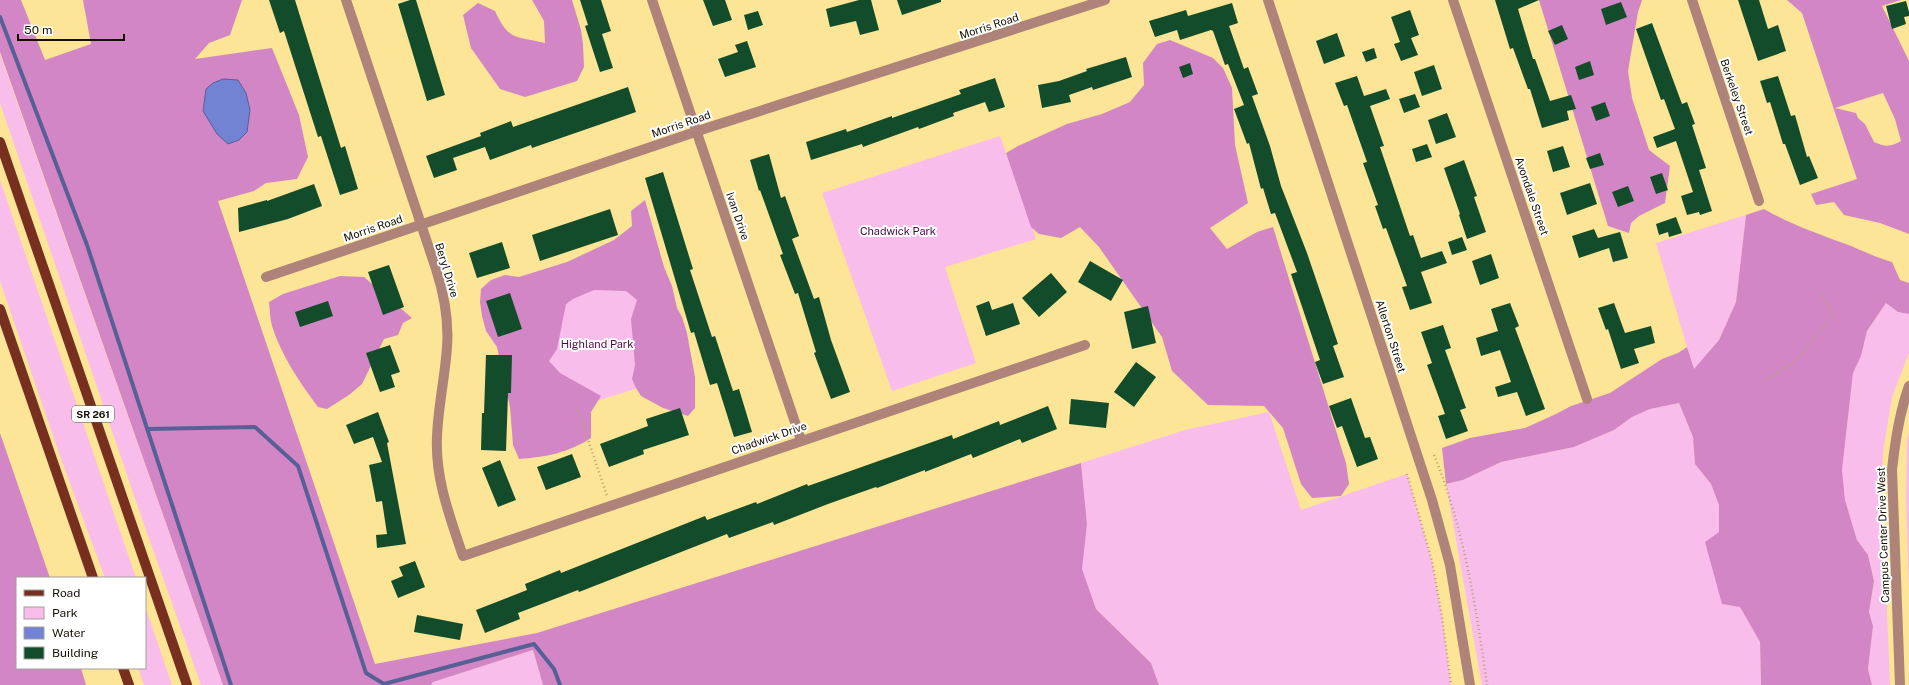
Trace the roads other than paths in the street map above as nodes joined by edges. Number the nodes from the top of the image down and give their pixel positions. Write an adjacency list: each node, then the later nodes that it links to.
1 (346, 0): 10 (street, Beryl Drive)
2 (652, 0): 7 (street, Ivan Drive)
3 (1105, 0): 7 (street, Morris Road)
4 (1268, 0): 22 (street, Allerton Street)
5 (1453, 0): 15 (street, Avondale Street)
6 (1692, 0): 9 (street, Berkeley Street)
7 (697, 131): 10 (street, Morris Road); 16 (street, Ivan Drive)
8 (0, 142): 21 (main road, SR 261)
9 (1759, 201)
10 (421, 225): 11 (street, Morris Road); 17 (street, Beryl Drive)
11 (266, 276)
12 (0, 309): 18 (main road)
13 (1084, 345): 16 (street, Chadwick Drive)
14 (1909, 386): 23 (street, Campus Center Drive West)
15 (1588, 400)
16 (801, 440): 17 (street, Chadwick Drive)
17 (462, 556)
18 (93, 577)
19 (124, 669): 20 (main road)
20 (129, 685)
21 (186, 685)
22 (1470, 685)
23 (1900, 685)

